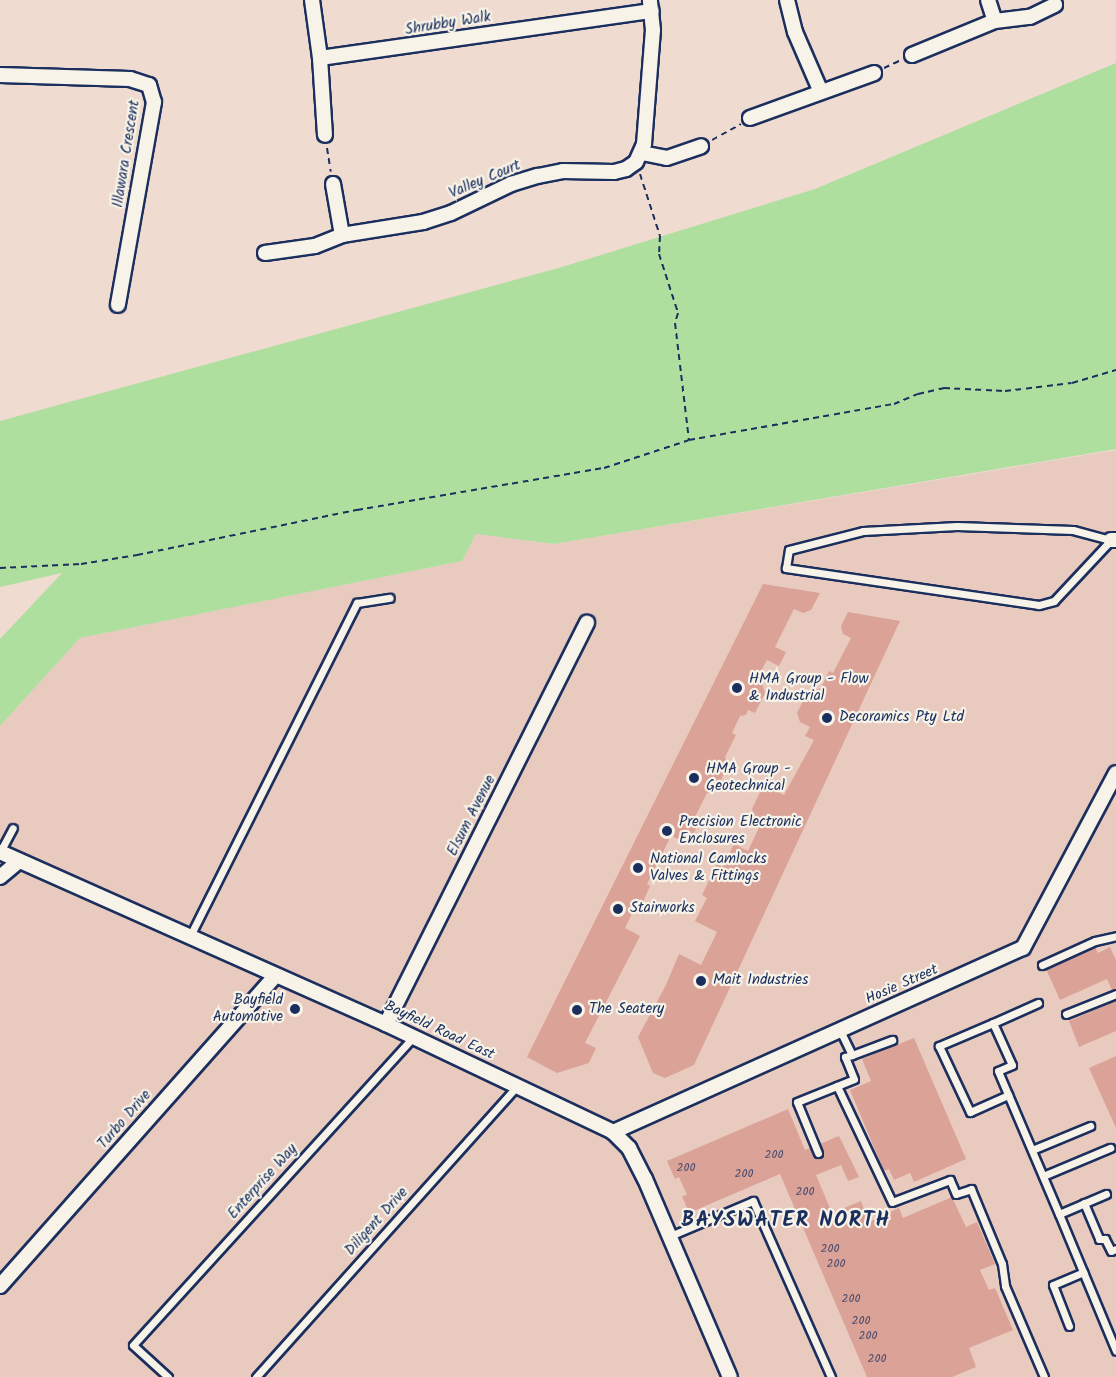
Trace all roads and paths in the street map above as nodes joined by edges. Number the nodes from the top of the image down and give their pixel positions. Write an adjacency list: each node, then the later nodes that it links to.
1 (312, 0): 8 (street)
2 (787, 0): 11 (street)
3 (988, 0): 6 (street)
4 (651, 5): 8 (street, Shrubby Walk); 15 (street)
5 (1055, 5): 6 (street)
6 (995, 21): 7 (street)
7 (912, 55): 9 (path)
8 (320, 58): 13 (street)
9 (874, 73): 11 (street)
10 (0, 75): 19 (street, Illawara Crescent)
11 (821, 92): 12 (street)
12 (750, 118): 14 (path)
13 (324, 135): 16 (path)
14 (701, 146): 15 (street)
15 (639, 157): 17 (street, Valley Court); 21 (path)
16 (333, 184): 17 (street)
17 (342, 235): 18 (street, Valley Court)
18 (265, 253)
19 (118, 305)
20 (1116, 370): 21 (path)
21 (689, 440): 23 (path)
22 (1114, 540): 22 (lane)
23 (0, 568)
24 (390, 598): 32 (lane)
25 (587, 622): 39 (street, Elsum Avenue)
26 (1116, 773): 40 (street, Hosie Street)
27 (13, 828): 28 (lane)
28 (0, 852): 29 (street, Bayfield Road East)
29 (19, 861): 30 (street); 32 (street, Bayfield Road East)
30 (0, 877)
31 (1116, 936): 33 (lane)
32 (189, 938): 34 (street, Bayfield Road East)
33 (1042, 965)
34 (274, 976): 39 (street, Bayfield Road East); 59 (street, Turbo Drive)
35 (1116, 994): 37 (lane)
36 (1038, 1003): 38 (lane)
37 (1066, 1014)
38 (993, 1023): 46 (lane); 46 (lane)
39 (386, 1024): 41 (street, Bayfield Road East)
40 (840, 1030): 43 (lane); 48 (street, Hosie Street)
41 (413, 1037): 44 (street, Bayfield Road East); 62 (lane, Enterprise Way)
42 (892, 1040): 43 (lane)
43 (852, 1055): 45 (lane)
44 (518, 1085): 48 (street, Bayfield Road East); 63 (lane, Diligent Drive)
45 (837, 1086): 51 (lane); 66 (lane)
46 (1008, 1095): 50 (lane)
47 (1090, 1125): 50 (lane)
48 (613, 1132): 56 (street, Bayfield Road East)
49 (1110, 1148): 52 (lane)
50 (1032, 1150): 52 (lane)
51 (818, 1153)
52 (1043, 1176): 55 (lane)
53 (1106, 1194): 54 (lane)
54 (1084, 1203): 55 (lane); 57 (lane)
55 (1059, 1214): 58 (lane)
56 (670, 1236): 64 (street, Bayfield Road East); 65 (lane)
57 (1116, 1249)
58 (1083, 1272): 60 (lane); 61 (lane)
59 (0, 1286)
60 (1069, 1326)
61 (1116, 1351)
62 (168, 1377)
63 (256, 1377)
64 (730, 1377)
65 (831, 1377)
66 (1044, 1377)

